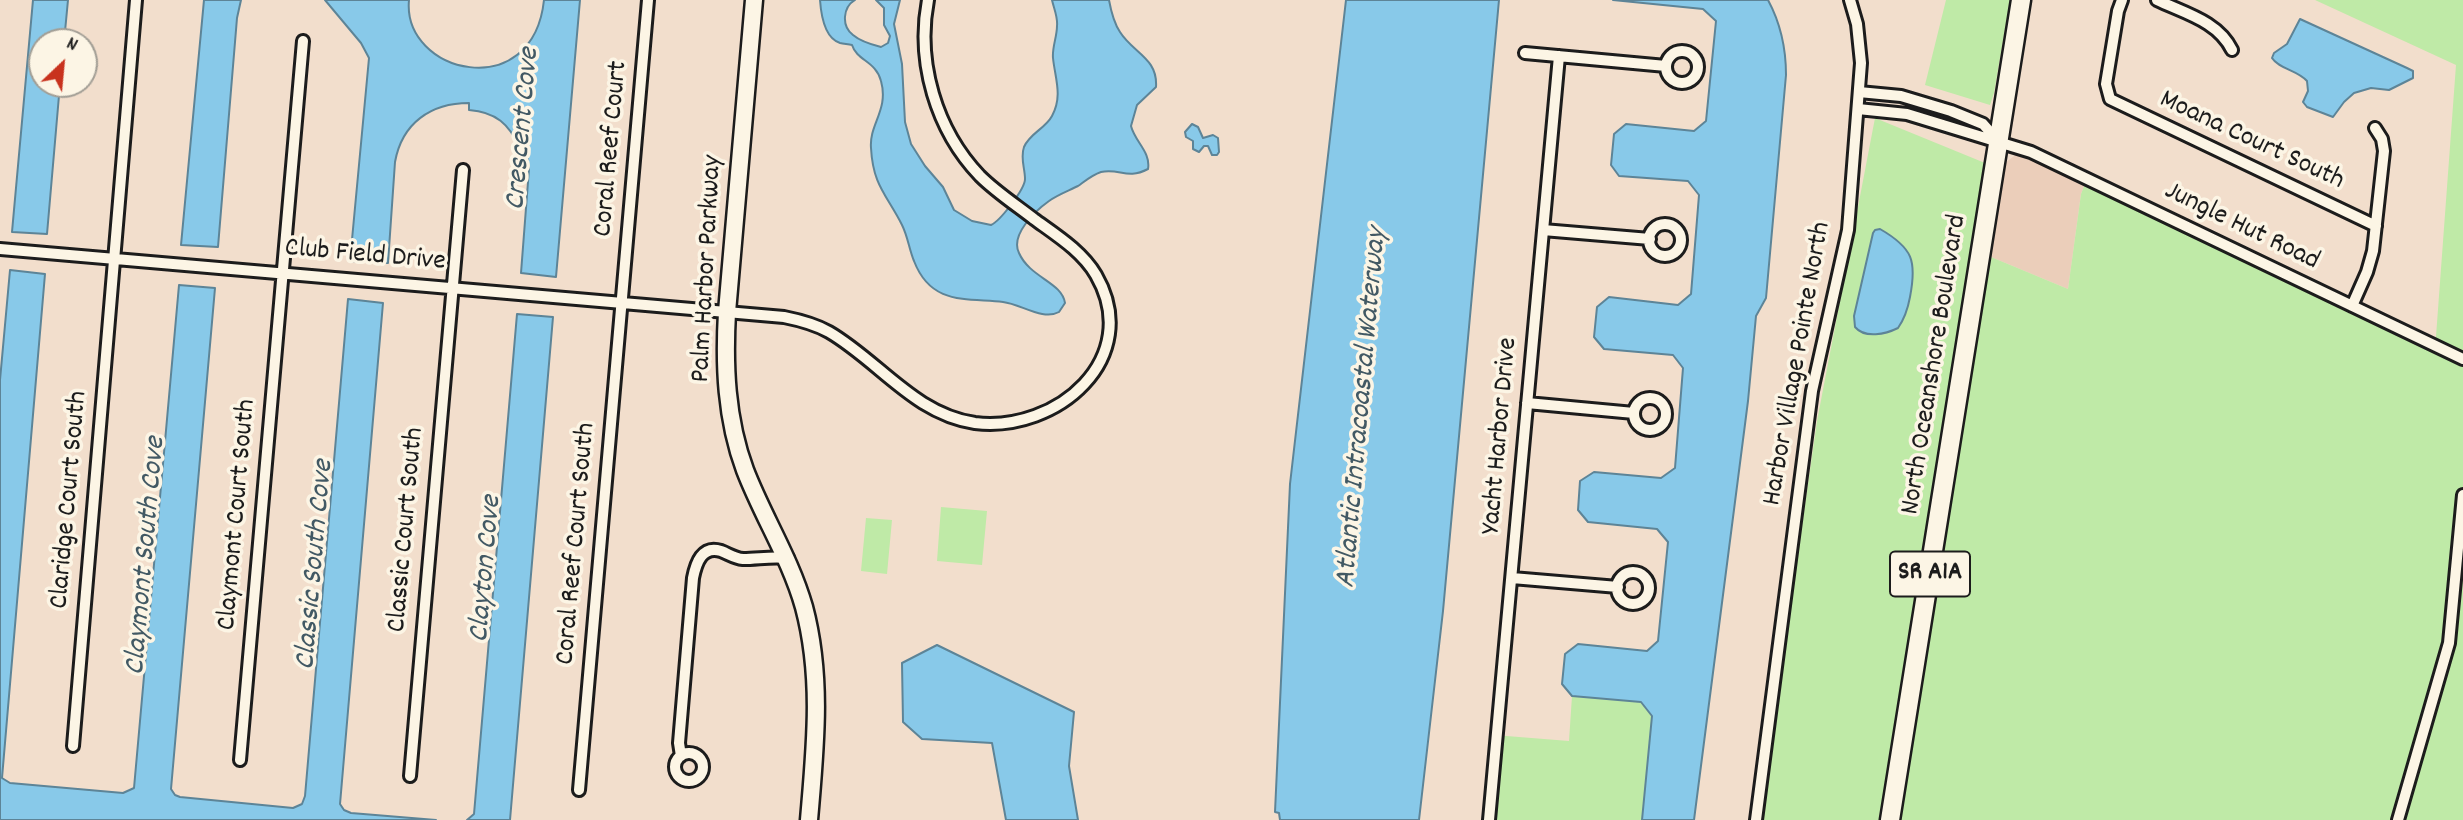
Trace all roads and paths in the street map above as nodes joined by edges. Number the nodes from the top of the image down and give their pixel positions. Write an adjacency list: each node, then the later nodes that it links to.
1 (136, 0): 23 (street, Claridge Court South)
2 (648, 0): 26 (street, Coral Reef Court)
3 (754, 0): 28 (street, Palm Harbor Parkway)
4 (928, 0): 28 (street, Club Field Drive)
5 (1850, 0): 14 (street, Harbor Village Pointe North)
6 (2021, 0): 17 (main road, North Oceanshore Boulevard / SR A1A)
7 (2122, 0): 19 (street, Moana Court South)
8 (2157, 0): 10 (street)
9 (303, 40): 24 (street, Claymont Court South)
10 (2232, 50)
11 (1525, 53): 12 (street)
12 (1559, 56): 13 (street); 20 (street, Yacht Harbor Drive)
13 (1666, 66)
14 (1859, 92): 15 (street, Harbor Village Pointe North); 17 (street)
15 (1858, 109): 17 (street, Jungle Hut Road); 43 (street, Harbor Village Pointe North)
16 (2375, 128): 19 (street)
17 (1998, 141): 27 (street, Jungle Hut Road); 44 (main road, North Oceanshore Boulevard / SR A1A)
18 (463, 170): 25 (street, Classic Court South)
19 (2376, 226): 27 (street)
20 (1543, 230): 21 (street); 30 (street, Yacht Harbor Drive)
21 (1650, 239)
22 (0, 249): 23 (street, Club Field Drive)
23 (113, 258): 24 (street, Club Field Drive); 36 (street, Claridge Court South)
24 (282, 273): 25 (street, Club Field Drive); 38 (street, Claymont Court South)
25 (451, 288): 26 (street, Club Field Drive); 39 (street, Classic Court South)
26 (622, 303): 28 (street, Club Field Drive); 40 (street, Coral Reef Court South)
27 (2352, 306): 29 (street, Jungle Hut Road)
28 (727, 312): 33 (street, Palm Harbor Parkway)
29 (2463, 359)
30 (1527, 403): 31 (street); 34 (street, Yacht Harbor Drive)
31 (1634, 413)
32 (2463, 495): 45 (street)
33 (788, 558): 37 (street); 41 (street, Palm Harbor Parkway)
34 (1512, 578): 35 (street); 42 (street, Yacht Harbor Drive)
35 (1618, 587)
36 (73, 746)
37 (681, 756)
38 (240, 760)
39 (410, 776)
40 (579, 790)
41 (809, 820)
42 (1489, 820)
43 (1756, 820)
44 (1889, 820)
45 (2398, 820)

